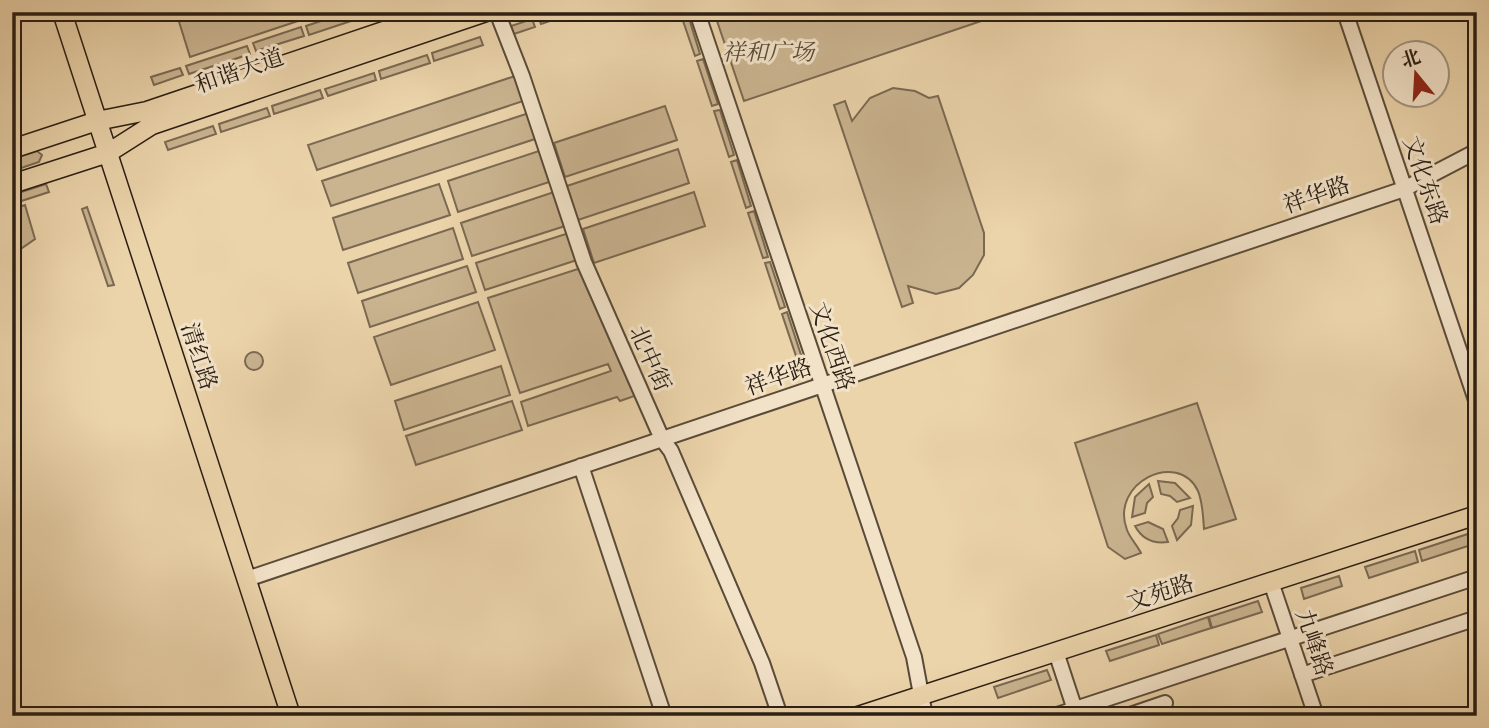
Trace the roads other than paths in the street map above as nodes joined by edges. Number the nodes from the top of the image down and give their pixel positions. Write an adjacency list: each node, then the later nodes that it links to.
1 (62, 12): 7 (main road, 清红路)
2 (440, 12): 7 (main road, 和谐大道)
3 (486, 12): 10 (main road, 和谐大道)
4 (497, 12): 15 (street, 北中街)
5 (697, 12): 13 (street, 文化西路)
6 (1345, 12): 12 (street, 文化东路)
7 (97, 121): 8 (main road, 和谐大道); 10 (main road, 清红路)
8 (12, 149)
9 (1477, 151): 12 (street, 祥华路)
10 (108, 152): 11 (main road, 和谐大道); 19 (main road, 清红路)
11 (12, 184)
12 (1404, 189): 13 (street, 祥华路); 14 (street, 文化东路)
13 (822, 385): 15 (street, 祥华路); 25 (street, 文化西路)
14 (1477, 403)
15 (662, 439): 16 (street, 祥华路); 31 (street, 北中街)
16 (581, 466): 19 (street, 祥华路); 30 (street)
17 (1477, 515): 20 (main road, 文苑路)
18 (1477, 577): 22 (street)
19 (247, 579): 29 (main road, 清红路)
20 (1271, 582): 22 (street, 九峰路); 23 (main road, 文苑路)
21 (1477, 621): 24 (street)
22 (1290, 638): 24 (street, 九峰路); 27 (street)
23 (1056, 652): 25 (main road, 文苑路); 27 (street)
24 (1302, 674): 35 (street, 九峰路)
25 (921, 695): 28 (street, 文化西路); 32 (main road, 文苑路)
26 (1165, 703): 34 (street)
27 (1075, 712): 33 (street)
28 (925, 715)
29 (291, 716)
30 (664, 716)
31 (780, 716)
32 (858, 716)
33 (1054, 716)
34 (1127, 716)
35 (1316, 716)

